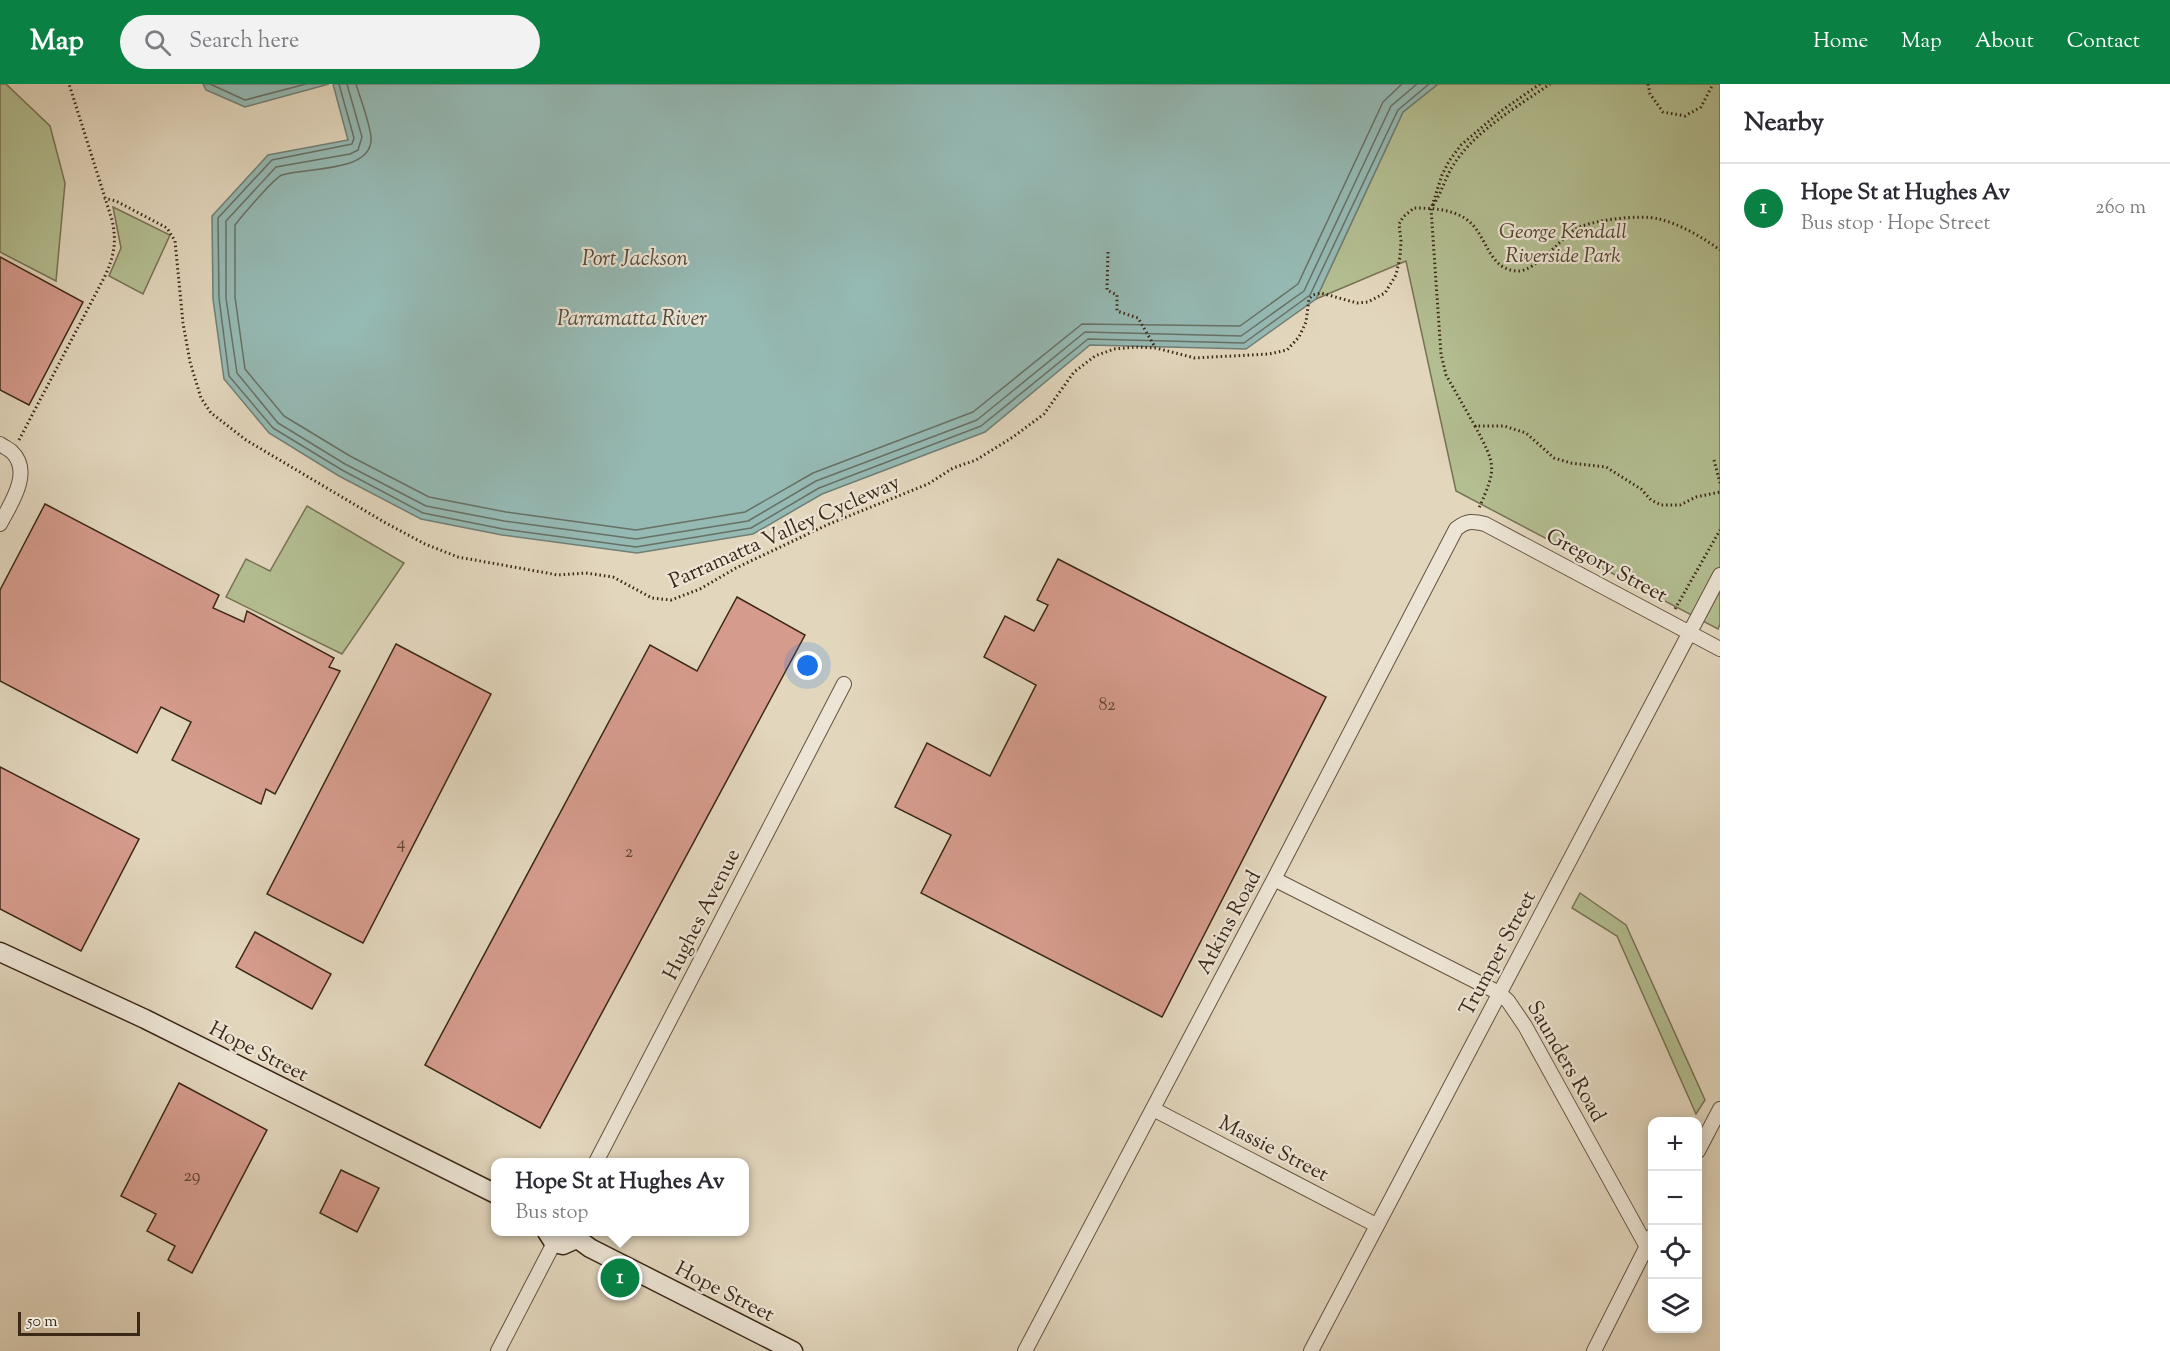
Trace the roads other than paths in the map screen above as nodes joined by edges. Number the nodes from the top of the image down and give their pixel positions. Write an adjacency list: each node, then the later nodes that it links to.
1 (0, 444): 3 (street)
2 (1474, 521): 5 (street, Gregory Street); 8 (street, Atkins Road)
3 (0, 524)
4 (1720, 575): 5 (street, Trumper Street)
5 (1690, 633): 6 (street, Gregory Street); 10 (street, Trumper Street)
6 (1720, 649)
7 (844, 684): 14 (street, Hughes Avenue)
8 (1274, 879): 10 (street, Saunders Road); 11 (street, Atkins Road)
9 (0, 952): 15 (street, Hope Street)
10 (1499, 993): 16 (street, Trumper Street); 20 (street, Saunders Road)
11 (1153, 1109): 16 (street, Massie Street); 24 (street, Atkins Road)
12 (1720, 1109): 13 (street)
13 (1702, 1143)
14 (598, 1158)
15 (491, 1192)
16 (1376, 1225): 25 (street, Trumper Street)
17 (574, 1236): 19 (street)
18 (577, 1236): 23 (street, Hope Street)
19 (550, 1237): 22 (street)
20 (1648, 1238)
21 (1648, 1245): 26 (street)
22 (498, 1351)
23 (793, 1351)
24 (1025, 1351)
25 (1311, 1351)
26 (1594, 1351)

